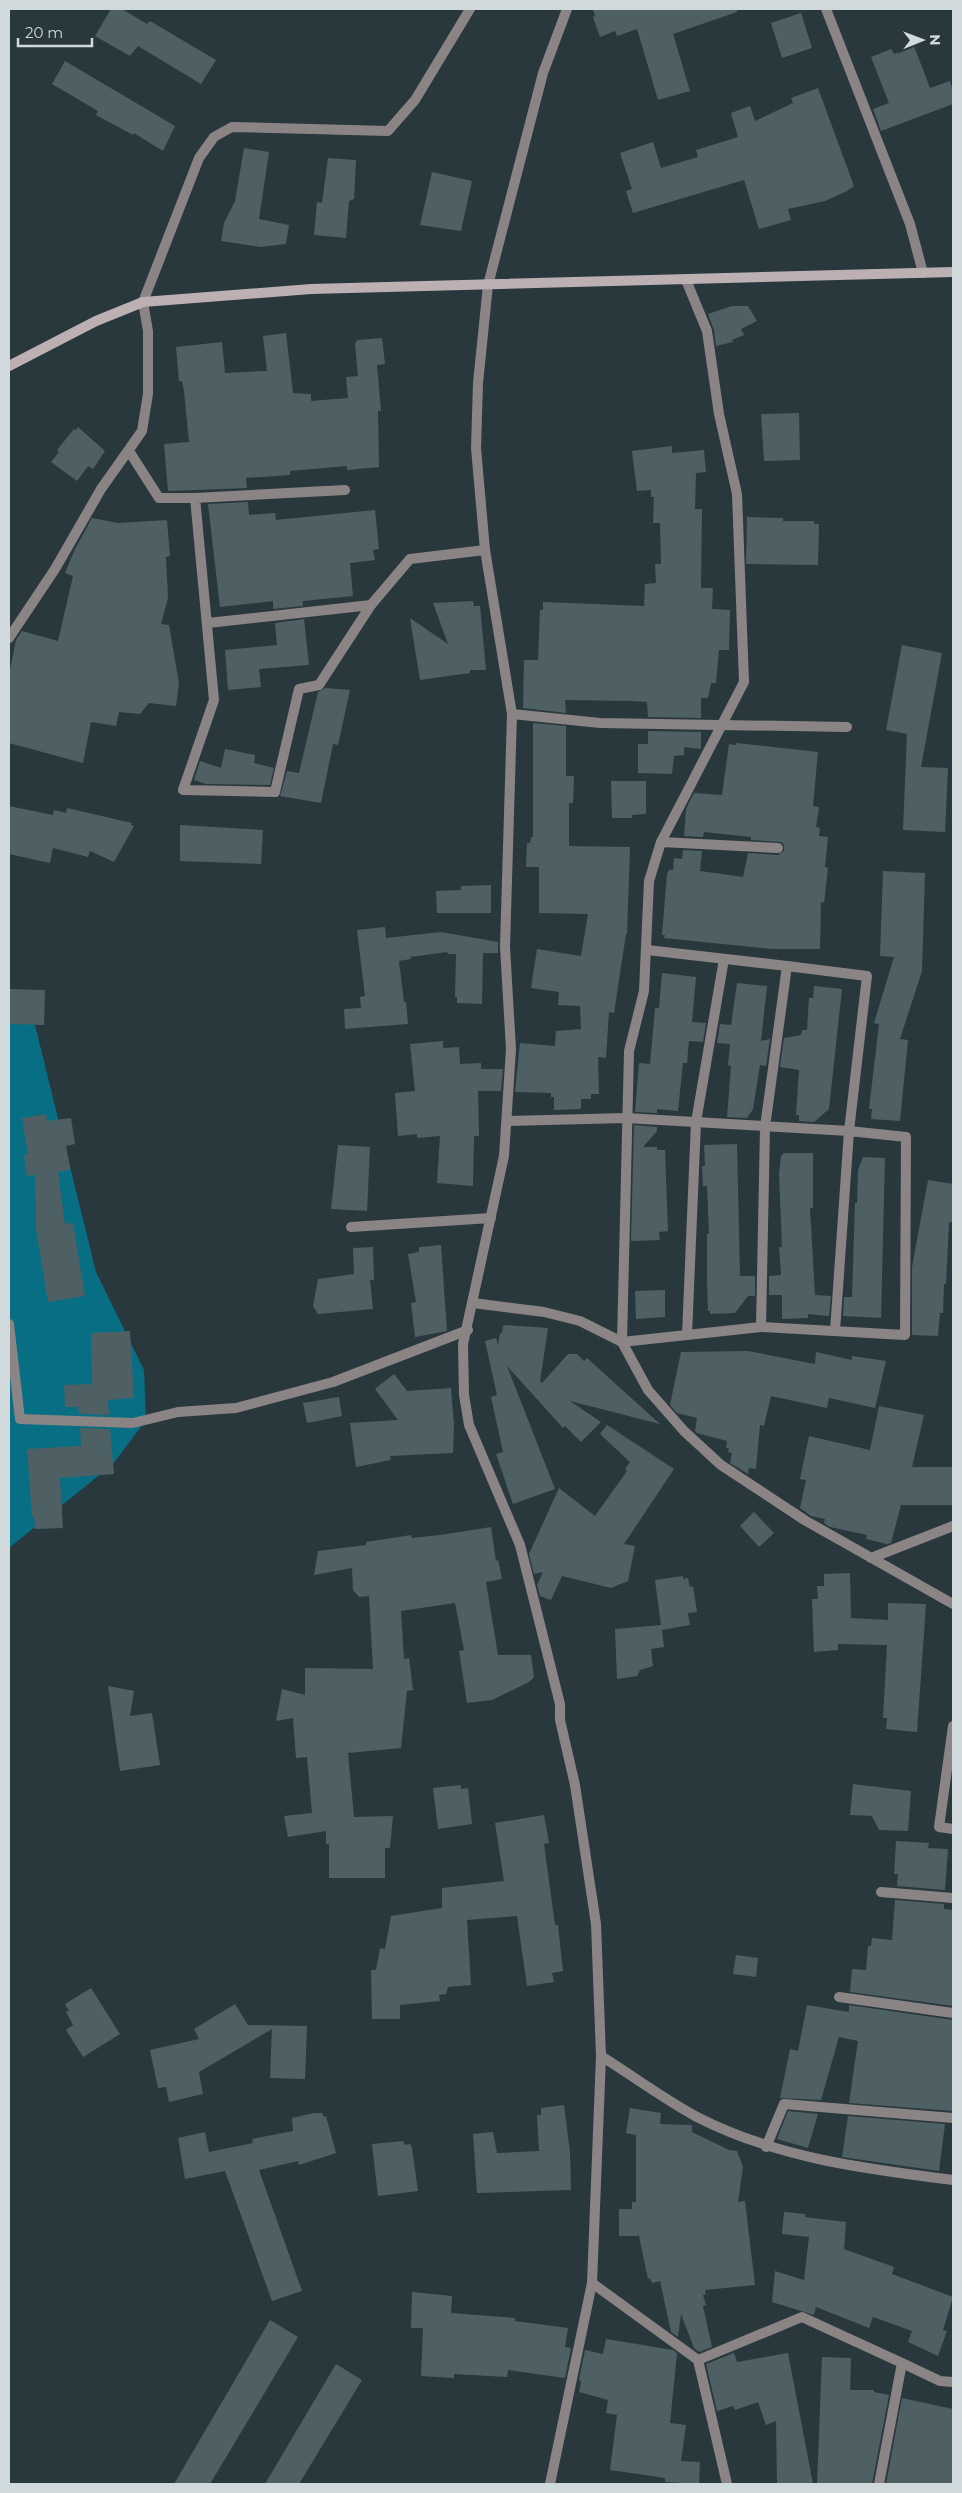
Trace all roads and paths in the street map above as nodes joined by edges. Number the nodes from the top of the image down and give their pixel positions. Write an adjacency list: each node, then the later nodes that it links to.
1 (470, 9): 8 (street)
2 (567, 9): 7 (street)
3 (826, 9): 5 (street)
4 (953, 272): 5 (street)
5 (923, 273): 6 (street)
6 (686, 280): 7 (street); 18 (street)
7 (488, 285): 8 (street); 13 (street)
8 (143, 302): 9 (street); 10 (street)
9 (9, 366)
10 (129, 451): 12 (street); 16 (street)
11 (345, 490): 12 (street)
12 (195, 498): 15 (street)
13 (485, 550): 14 (street); 17 (street)
14 (372, 605): 15 (street); 15 (street)
15 (208, 623)
16 (9, 638)
17 (512, 714): 18 (street); 26 (street)
18 (722, 724): 19 (street); 20 (street)
19 (847, 727)
20 (661, 842): 21 (street); 22 (street)
21 (778, 848)
22 (647, 950): 23 (street); 25 (street)
23 (724, 959): 24 (street); 27 (street)
24 (787, 966): 28 (street); 29 (street)
25 (626, 1118): 26 (street); 27 (street); 38 (street)
26 (506, 1121): 30 (street)
27 (696, 1122): 28 (street); 37 (street)
28 (765, 1127): 29 (street); 34 (street)
29 (848, 1131): 36 (street); 36 (street)
30 (491, 1218): 31 (street); 32 (street)
31 (351, 1227)
32 (474, 1303): 35 (street); 38 (street)
33 (9, 1324): 35 (street)
34 (761, 1327): 36 (street); 37 (street)
35 (468, 1330): 48 (street)
36 (835, 1331)
37 (686, 1335): 38 (street)
38 (622, 1342): 40 (street)
39 (953, 1526): 40 (street)
40 (871, 1558): 41 (street)
41 (953, 1604)
42 (953, 1726): 43 (street)
43 (953, 1829)
44 (881, 1892): 45 (street)
45 (953, 1898)
46 (838, 1997): 47 (street)
47 (953, 2013)
48 (601, 2056): 50 (street); 52 (street)
49 (953, 2118): 50 (street)
50 (766, 2146): 51 (street)
51 (953, 2180)
52 (592, 2283): 53 (street); 56 (street)
53 (698, 2360): 54 (street); 57 (street)
54 (902, 2363): 55 (street); 58 (street)
55 (953, 2382)
56 (550, 2484)
57 (727, 2484)
58 (879, 2484)

